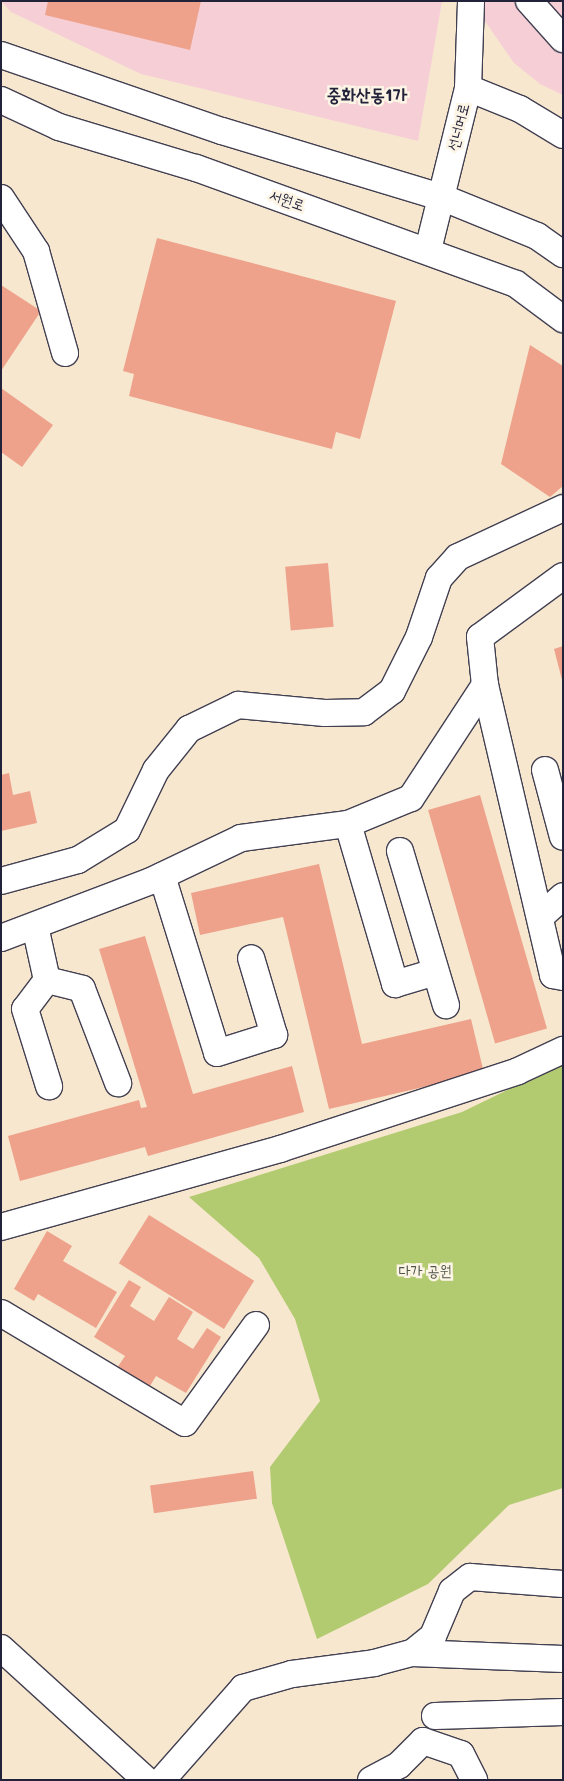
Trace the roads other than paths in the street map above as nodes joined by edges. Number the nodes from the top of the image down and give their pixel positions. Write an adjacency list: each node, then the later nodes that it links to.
1 (471, 1): 5 (street, 선너머로)
2 (529, 1): 3 (street)
3 (563, 39)
4 (2, 58): 8 (street)
5 (468, 88): 7 (street); 8 (street, 선너머로)
6 (1, 100): 10 (street, 서원로)
7 (563, 135)
8 (441, 197): 10 (street, 선너머로); 11 (street)
9 (1, 198): 13 (street)
10 (428, 250): 12 (street, 서원로)
11 (563, 254)
12 (563, 320)
13 (65, 353)
14 (563, 508): 22 (street)
15 (563, 576): 16 (street)
16 (485, 685): 18 (street); 24 (street)
17 (546, 770): 19 (street)
18 (348, 824): 21 (street); 28 (street)
19 (563, 837)
20 (400, 851): 28 (street)
21 (162, 876): 25 (street); 27 (street)
22 (1, 881)
23 (563, 896): 24 (street)
24 (540, 916): 29 (street)
25 (35, 926): 26 (street); 30 (street)
26 (1, 938)
27 (251, 958)
28 (435, 972): 31 (street)
29 (563, 977)
30 (47, 980): 33 (street); 34 (street)
31 (446, 1005)
32 (563, 1050): 35 (street)
33 (118, 1083)
34 (49, 1086)
35 (1, 1227)
36 (1, 1313): 37 (street)
37 (256, 1325)
38 (563, 1584): 40 (street)
39 (1, 1648): 44 (street)
40 (412, 1653): 41 (street); 45 (street)
41 (563, 1659)
42 (563, 1712): 43 (street)
43 (435, 1716)
44 (146, 1780)
45 (162, 1780)
46 (371, 1780): 47 (street)
47 (474, 1780)

